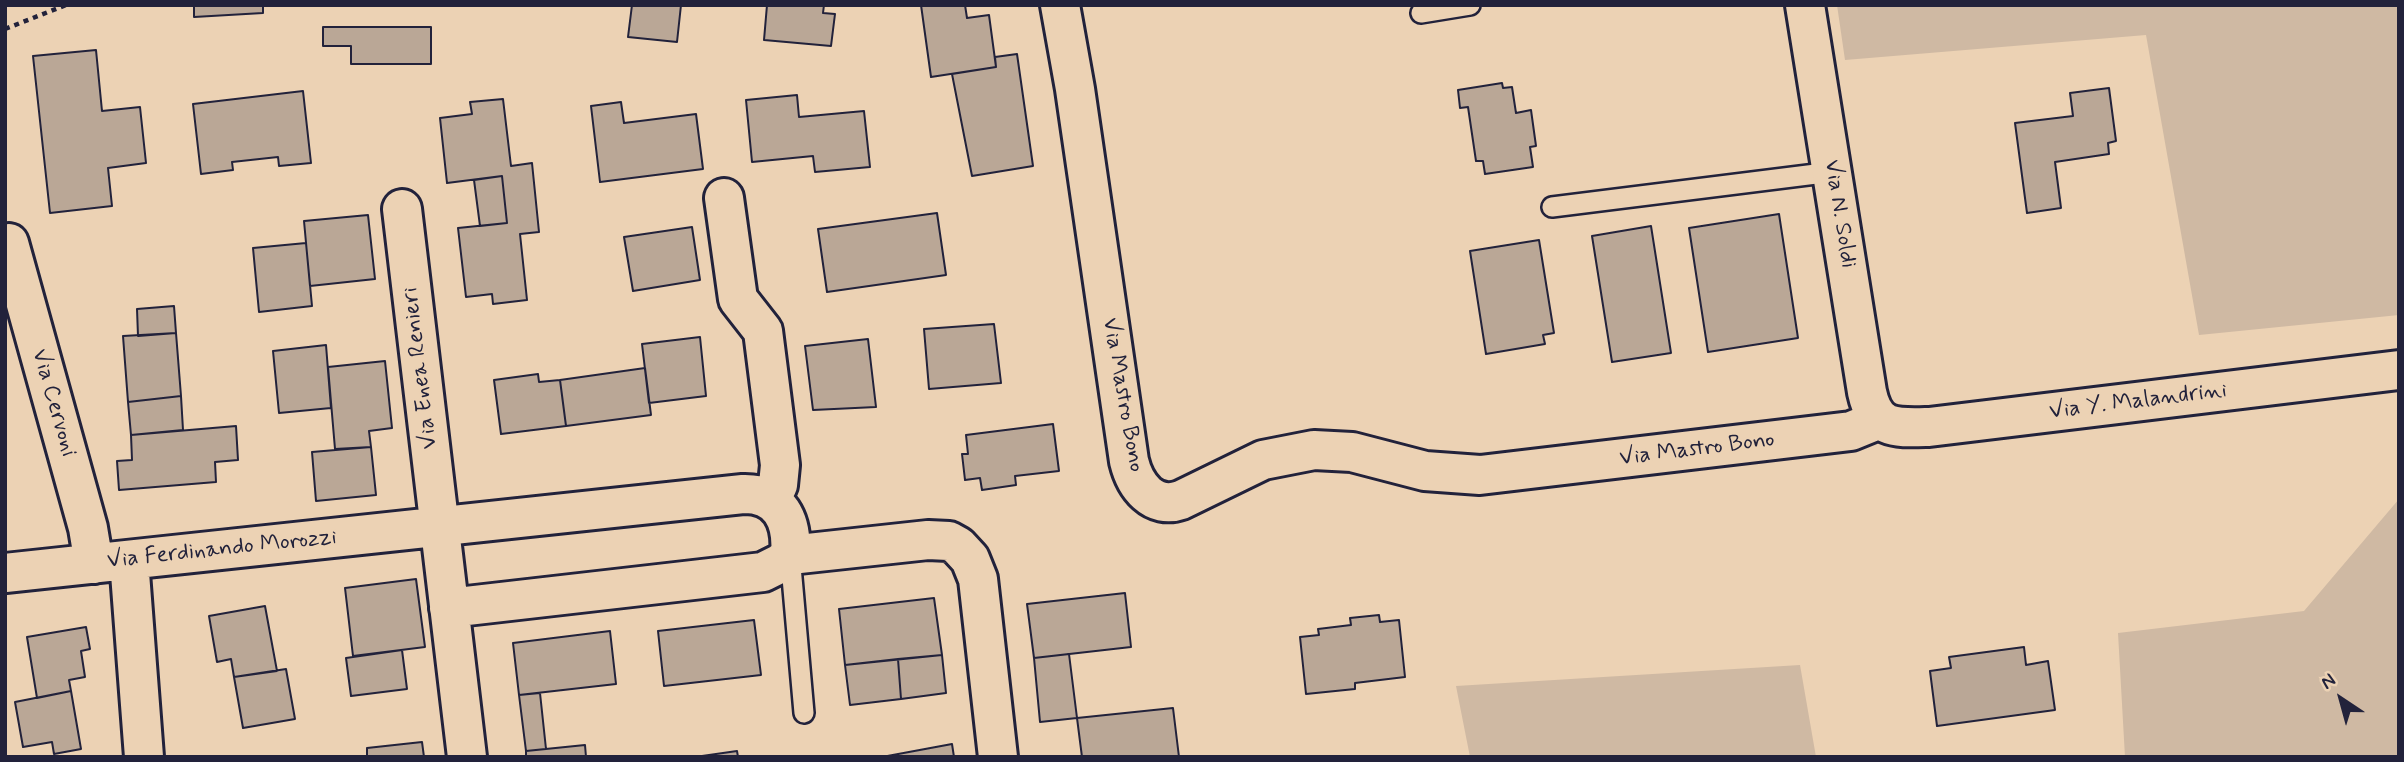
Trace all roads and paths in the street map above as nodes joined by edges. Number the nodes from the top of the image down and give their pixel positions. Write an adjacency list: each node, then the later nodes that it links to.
1 (66, 5): 6 (path)
2 (1060, 5): 13 (street, Via Mastro Bono)
3 (1470, 5): 5 (lane)
4 (1805, 5): 7 (street, Via N. Soldi)
5 (1421, 13)
6 (5, 29)
7 (1832, 172): 9 (lane); 13 (street, Via N. Soldi)
8 (724, 198): 14 (street)
9 (1552, 207)
10 (402, 209): 15 (street, Via Enea Renieri)
11 (9, 243): 17 (street, Via Cervoni)
12 (2399, 370): 13 (street, Via Y. Malandrini)
13 (1878, 420)
14 (771, 499): 15 (street, Via Ferdinando Morozzi); 16 (street)
15 (439, 527): 17 (street, Via Ferdinando Morozzi); 19 (street, Via Enea Renieri)
16 (790, 555): 19 (street); 20 (lane); 23 (street)
17 (112, 562): 18 (street, Via Ferdinando Morozzi); 21 (street, Via Cervoni)
18 (5, 573)
19 (449, 608): 22 (street, Via Enea Renieri)
20 (804, 713)
21 (144, 757)
22 (467, 757)
23 (998, 757)

